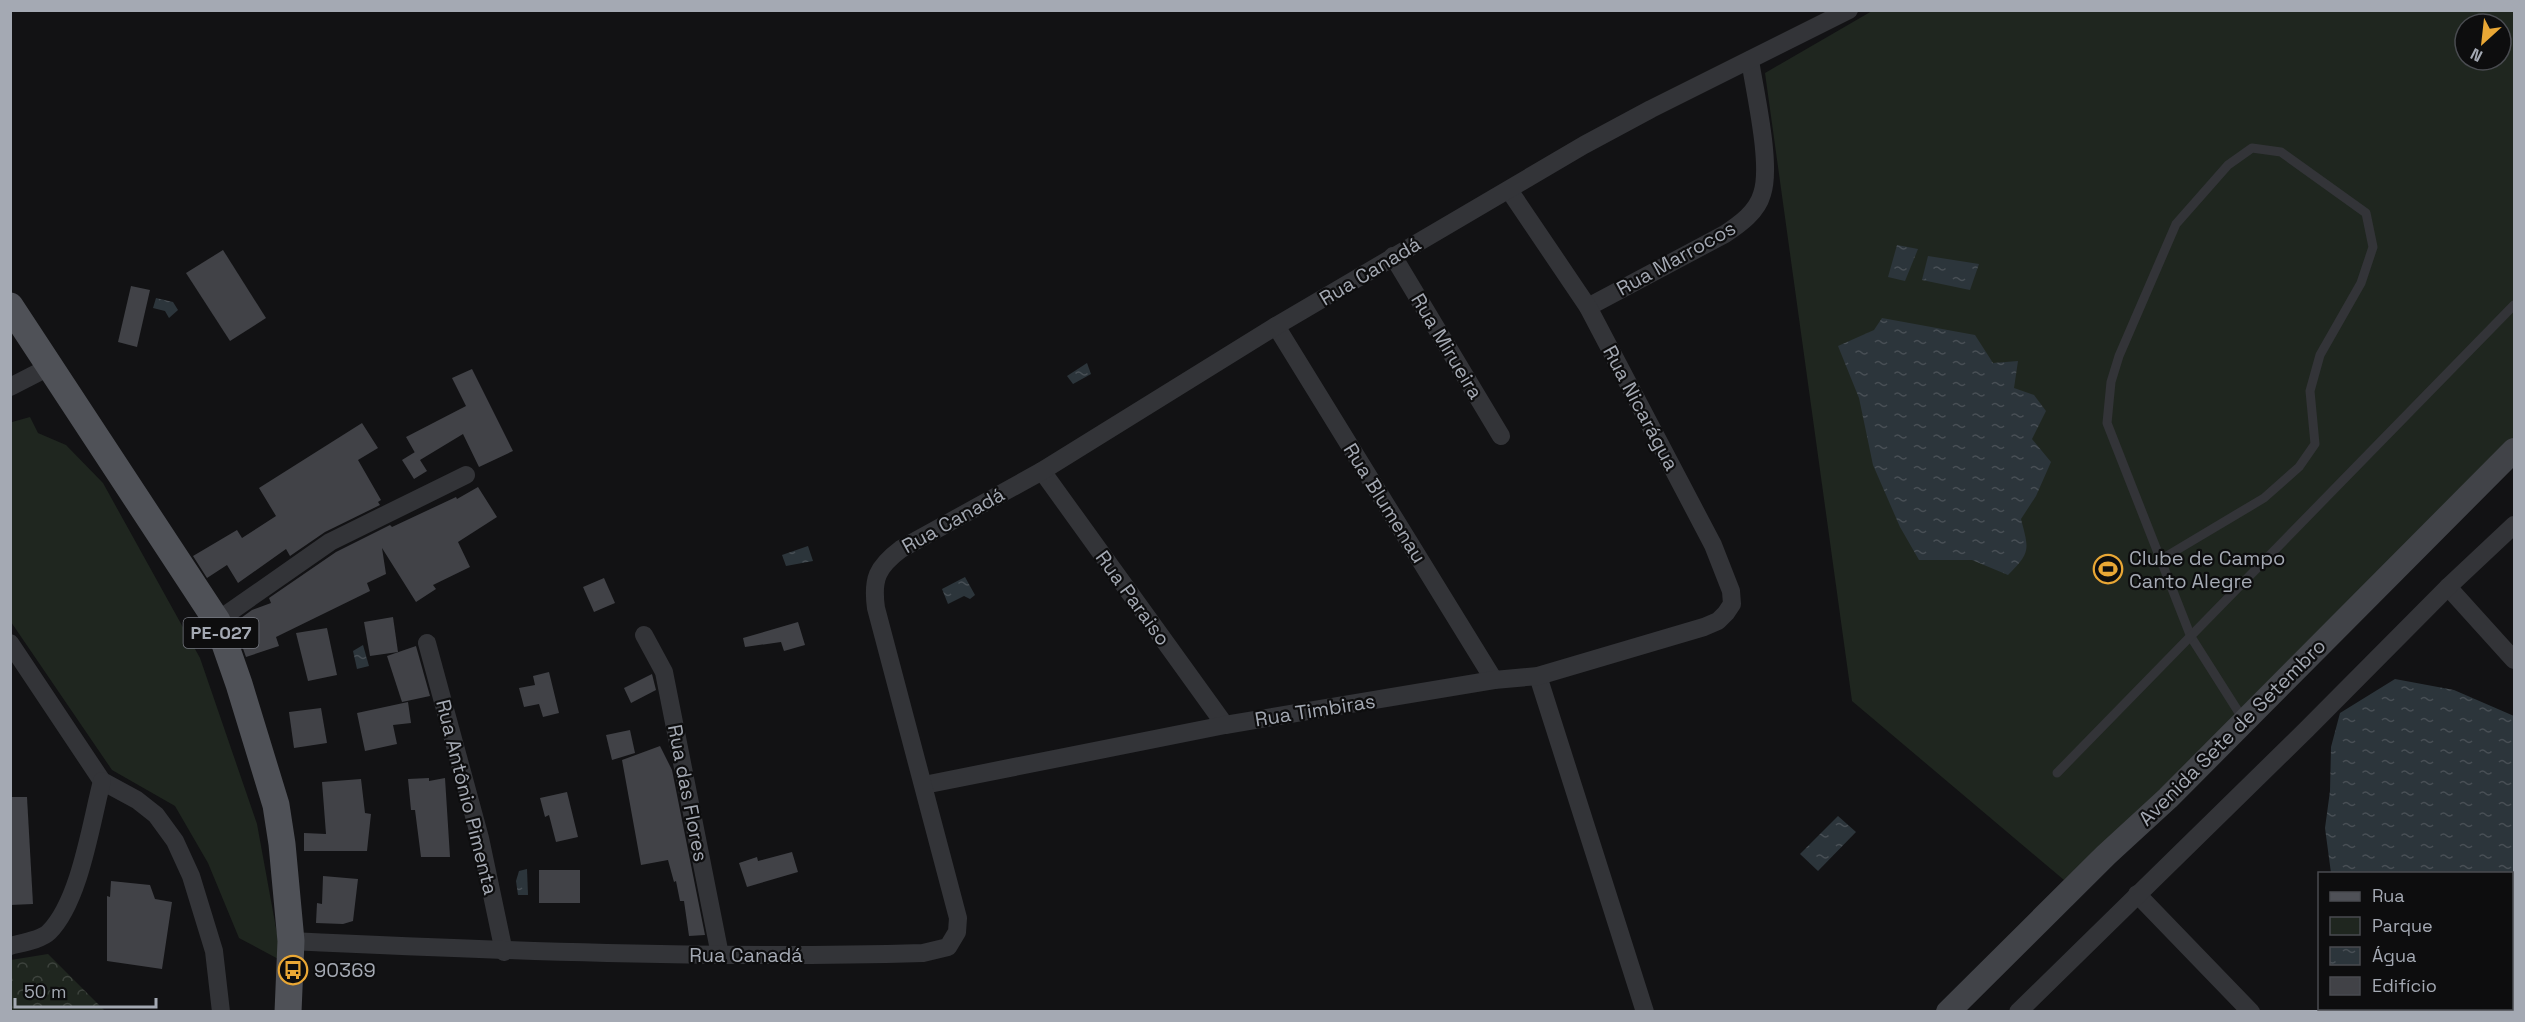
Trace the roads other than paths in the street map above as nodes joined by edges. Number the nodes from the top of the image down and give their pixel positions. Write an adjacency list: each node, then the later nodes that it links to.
1 (1849, 10): 2 (street, Rua Canadá)
2 (1750, 60): 3 (street, Rua Canadá); 7 (street, Rua Marrocos)
3 (1509, 190): 4 (street, Rua Canadá); 7 (street, Rua Nicarágua)
4 (1393, 256): 8 (street, Rua Canadá); 11 (street, Rua Mirueira)
5 (2514, 305): 21 (lane)
6 (10, 306): 9 (main road, PE-027)
7 (1588, 307): 19 (street, Rua Nicarágua)
8 (1276, 326): 13 (street, Rua Canadá); 26 (street, Rua Blumenau)
9 (49, 367): 10 (street); 18 (main road, PE-027)
10 (10, 387)
11 (1501, 436)
12 (2514, 450): 27 (main road, Avenida Sete de Setembro)
13 (1042, 471): 28 (street, Rua Paraiso); 31 (street, Rua Canadá)
14 (465, 475): 18 (street)
15 (2514, 525): 17 (street)
16 (2160, 560): 16 (lane); 21 (lane)
17 (2448, 587): 24 (street); 32 (street)
18 (217, 621): 33 (main road, PE-027)
19 (1704, 627): 25 (street, Rua Timbiras)
20 (644, 635): 36 (street, Rua das Flores)
21 (2191, 637): 27 (lane); 29 (lane)
22 (10, 643): 30 (street)
23 (428, 643): 35 (street, Rua Antônio Pimenta)
24 (2514, 660)
25 (1538, 676): 26 (street, Rua Timbiras); 39 (street)
26 (1494, 680): 28 (street, Rua Timbiras)
27 (2244, 721): 40 (main road, Avenida Sete de Setembro)
28 (1225, 725): 31 (street, Rua Timbiras)
29 (2057, 773)
30 (102, 781): 34 (street); 37 (street)
31 (924, 785): 36 (street, Rua Canadá)
32 (2137, 894): 41 (street); 42 (street)
33 (291, 941): 35 (street, Rua Canadá); 38 (main road, PE-027)
34 (10, 946)
35 (504, 952): 36 (street, Rua Canadá)
36 (720, 955)
37 (221, 1011)
38 (288, 1011)
39 (1646, 1011)
40 (1948, 1011)
41 (2018, 1011)
42 (2251, 1011)

